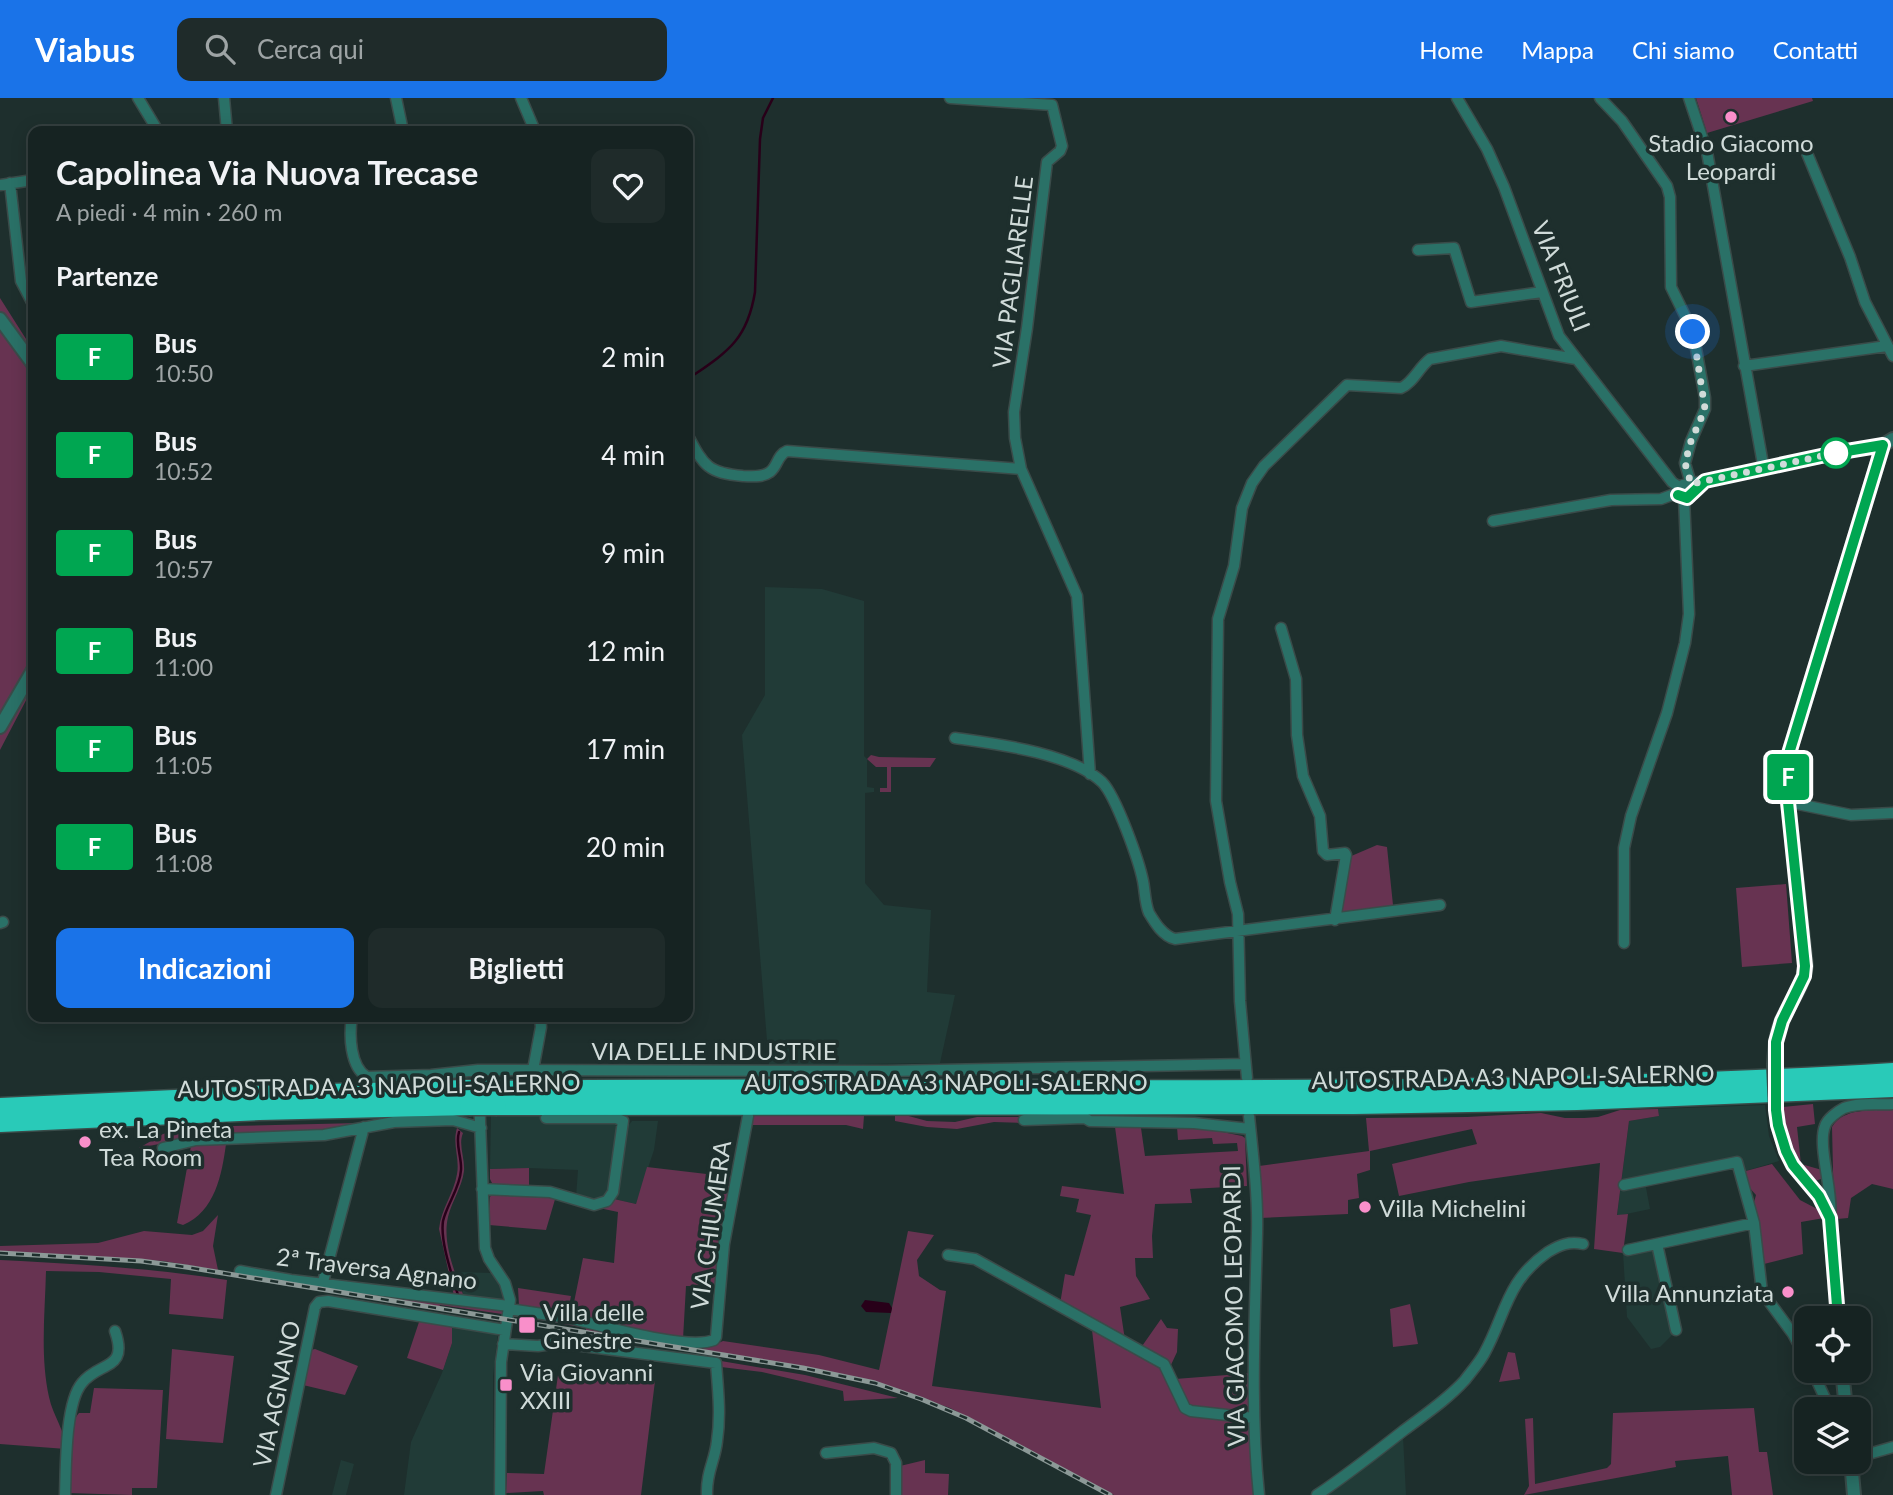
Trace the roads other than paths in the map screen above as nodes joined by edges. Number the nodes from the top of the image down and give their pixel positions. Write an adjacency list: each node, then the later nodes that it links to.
1 (138, 98): 9 (street)
2 (223, 98): 10 (street)
3 (396, 98): 11 (street)
4 (522, 98): 12 (street)
5 (950, 98): 27 (street, VIA PAGLIARELLE)
6 (1457, 98): 17 (street, VIA FRIULI)
7 (1600, 98): 29 (street)
8 (1689, 98): 24 (street)
9 (155, 126)
10 (226, 126)
11 (401, 126)
12 (533, 126)
13 (1804, 146): 20 (street)
14 (28, 181): 15 (street)
15 (5, 184): 18 (street)
16 (1418, 250): 17 (street)
17 (1542, 292): 23 (street, VIA FRIULI)
18 (28, 294)
19 (0, 319): 22 (street)
20 (1887, 346): 21 (street); 24 (street)
21 (1893, 356)
22 (28, 357)
23 (1576, 359): 29 (street, VIA FRIULI); 40 (street)
24 (1744, 366): 28 (street)
25 (1888, 442): 28 (street); 36 (street)
26 (693, 447): 27 (street)
27 (1021, 469): 35 (street)
28 (1764, 470): 29 (street)
29 (1685, 490): 30 (street); 41 (street)
30 (1493, 521)
31 (1281, 628): 39 (street)
32 (28, 679): 33 (street)
33 (0, 727)
34 (955, 738): 35 (street)
35 (1090, 774): 40 (street)
36 (1788, 802): 37 (street); 65 (street, bridge)
37 (1893, 813)
38 (1440, 905): 39 (street)
39 (1335, 920): 40 (street)
40 (1239, 932): 44 (street)
41 (1624, 943)
42 (352, 1022): 45 (street)
43 (540, 1022): 46 (street)
44 (1245, 1064): 46 (street, VIA DELLE INDUSTRIE); 48 (street)
45 (478, 1070): 46 (street, VIA DELLE INDUSTRIE); 60 (street)
46 (533, 1070)
47 (1893, 1072): 51 (highway, AUTOSTRADA A3 NAPOLI-SALERNO)
48 (1247, 1078)
49 (1893, 1088): 51 (highway, AUTOSTRADA A3 NAPOLI-SALERNO)
50 (467, 1098): 51 (highway, AUTOSTRADA A3 NAPOLI-SALERNO, bridge); 53 (highway, AUTOSTRADA A3 NAPOLI-SALERNO); 58 (highway, AUTOSTRADA A3 NAPOLI-SALERNO)
51 (497, 1098)
52 (1893, 1104): 65 (street)
53 (0, 1107)
54 (748, 1116): 79 (street, VIA CHIUMERA)
55 (1249, 1116): 61 (street, VIA GIACOMO LEOPARDI)
56 (546, 1118): 64 (street)
57 (1024, 1120): 61 (street)
58 (0, 1123)
59 (364, 1127): 60 (street); 62 (street); 72 (street)
60 (481, 1128): 64 (street)
61 (1250, 1129): 81 (street, VIA GIACOMO LEOPARDI)
62 (163, 1148)
63 (1624, 1185): 66 (street)
64 (482, 1189): 74 (street)
65 (1822, 1190): 73 (street)
66 (1754, 1223): 68 (street); 78 (street)
67 (1583, 1244): 92 (street)
68 (1657, 1244): 69 (street); 76 (street)
69 (1628, 1250)
70 (948, 1255): 81 (street)
71 (240, 1271): 72 (street, 2ª Traversa Agnano)
72 (323, 1282): 74 (street, 2ª Traversa Agnano)
73 (1837, 1306)
74 (509, 1307): 75 (street); 79 (street, 2ª Traversa Agnano)
75 (505, 1330): 80 (street); 87 (street, VIA AGNANO)
76 (1676, 1330)
77 (115, 1331): 86 (street)
78 (1794, 1336)
79 (714, 1340)
80 (503, 1344): 88 (street); 89 (street)
81 (1254, 1418): 91 (street, VIA GIACOMO LEOPARDI)
82 (1893, 1447): 84 (street)
83 (826, 1453): 90 (street)
84 (1871, 1453)
85 (1852, 1474): 93 (street)
86 (65, 1495)
87 (276, 1495)
88 (500, 1495)
89 (707, 1495)
90 (896, 1495)
91 (1259, 1495)
92 (1317, 1495)
93 (1854, 1495)

